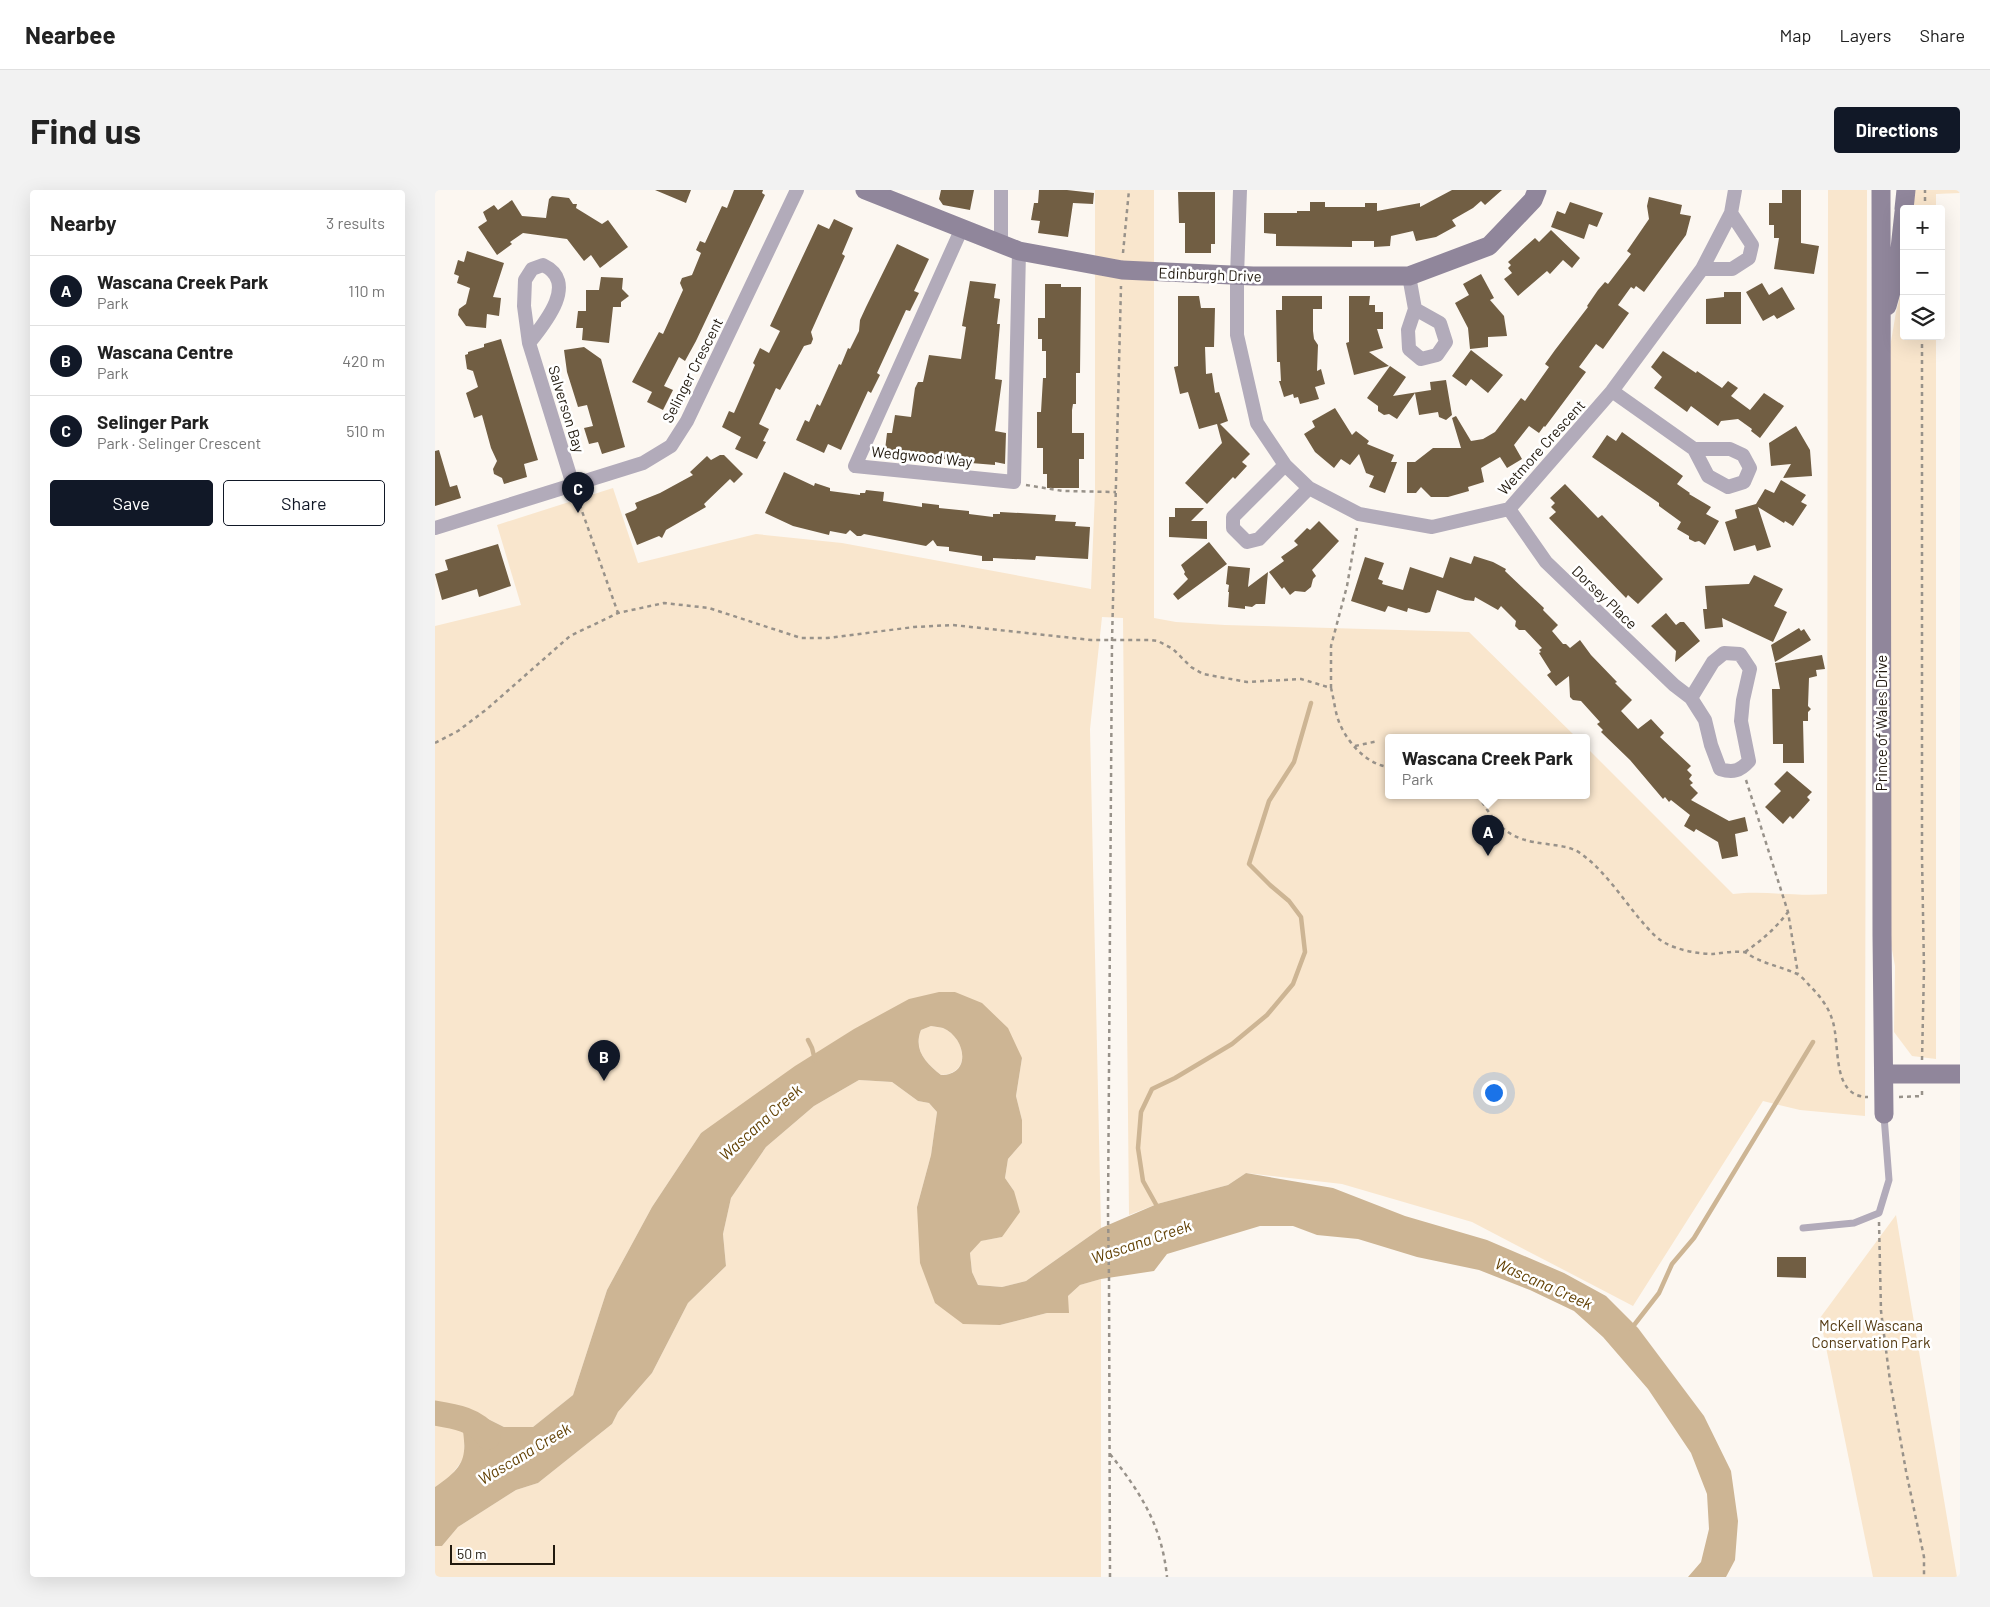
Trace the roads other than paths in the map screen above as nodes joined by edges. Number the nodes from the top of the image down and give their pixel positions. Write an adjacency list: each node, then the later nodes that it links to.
1 (797, 190): 24 (street, Selinger Crescent)
2 (865, 190): 11 (main road, Edinburgh Drive)
3 (1001, 190): 12 (street)
4 (1240, 190): 16 (street, Wetmore Crescent)
5 (1537, 190): 17 (main road, Edinburgh Drive)
6 (1735, 190): 10 (street, Wetmore Crescent)
7 (1881, 190): 19 (main road, Prince of Wales Drive)
8 (1906, 190): 9 (main road, Prince of Wales Drive)
9 (1904, 205)
10 (1731, 213): 15 (street, Wetmore Crescent); 15 (street)
11 (962, 228): 12 (main road, Edinburgh Drive); 14 (street, Wedgwood Way)
12 (1001, 244): 14 (main road, Edinburgh Drive)
13 (1900, 248): 19 (main road, Prince of Wales Drive)
14 (1019, 251): 16 (main road, Edinburgh Drive)
15 (1702, 269): 21 (street, Wetmore Crescent)
16 (1237, 276): 17 (main road, Edinburgh Drive); 23 (street, Wetmore Crescent)
17 (1409, 276): 18 (street)
18 (1415, 308)
19 (1881, 331): 29 (main road, Prince of Wales Drive)
20 (529, 343): 20 (street, Salverson Bay); 24 (street, Salverson Bay)
21 (1612, 391): 22 (street); 26 (street, Wetmore Crescent)
22 (1694, 449)
23 (1285, 465): 25 (street, Wetmore Crescent); 25 (street)
24 (573, 485): 27 (street, Selinger Crescent)
25 (1309, 488): 26 (street, Wetmore Crescent)
26 (1509, 509): 28 (street, Dorsey Place)
27 (435, 528)
28 (1691, 698): 28 (street, Dorsey Place)
29 (1884, 1074): 30 (main road); 31 (main road, Prince of Wales Drive)
30 (1960, 1074)
31 (1885, 1106): 32 (lane)
32 (1803, 1228)

